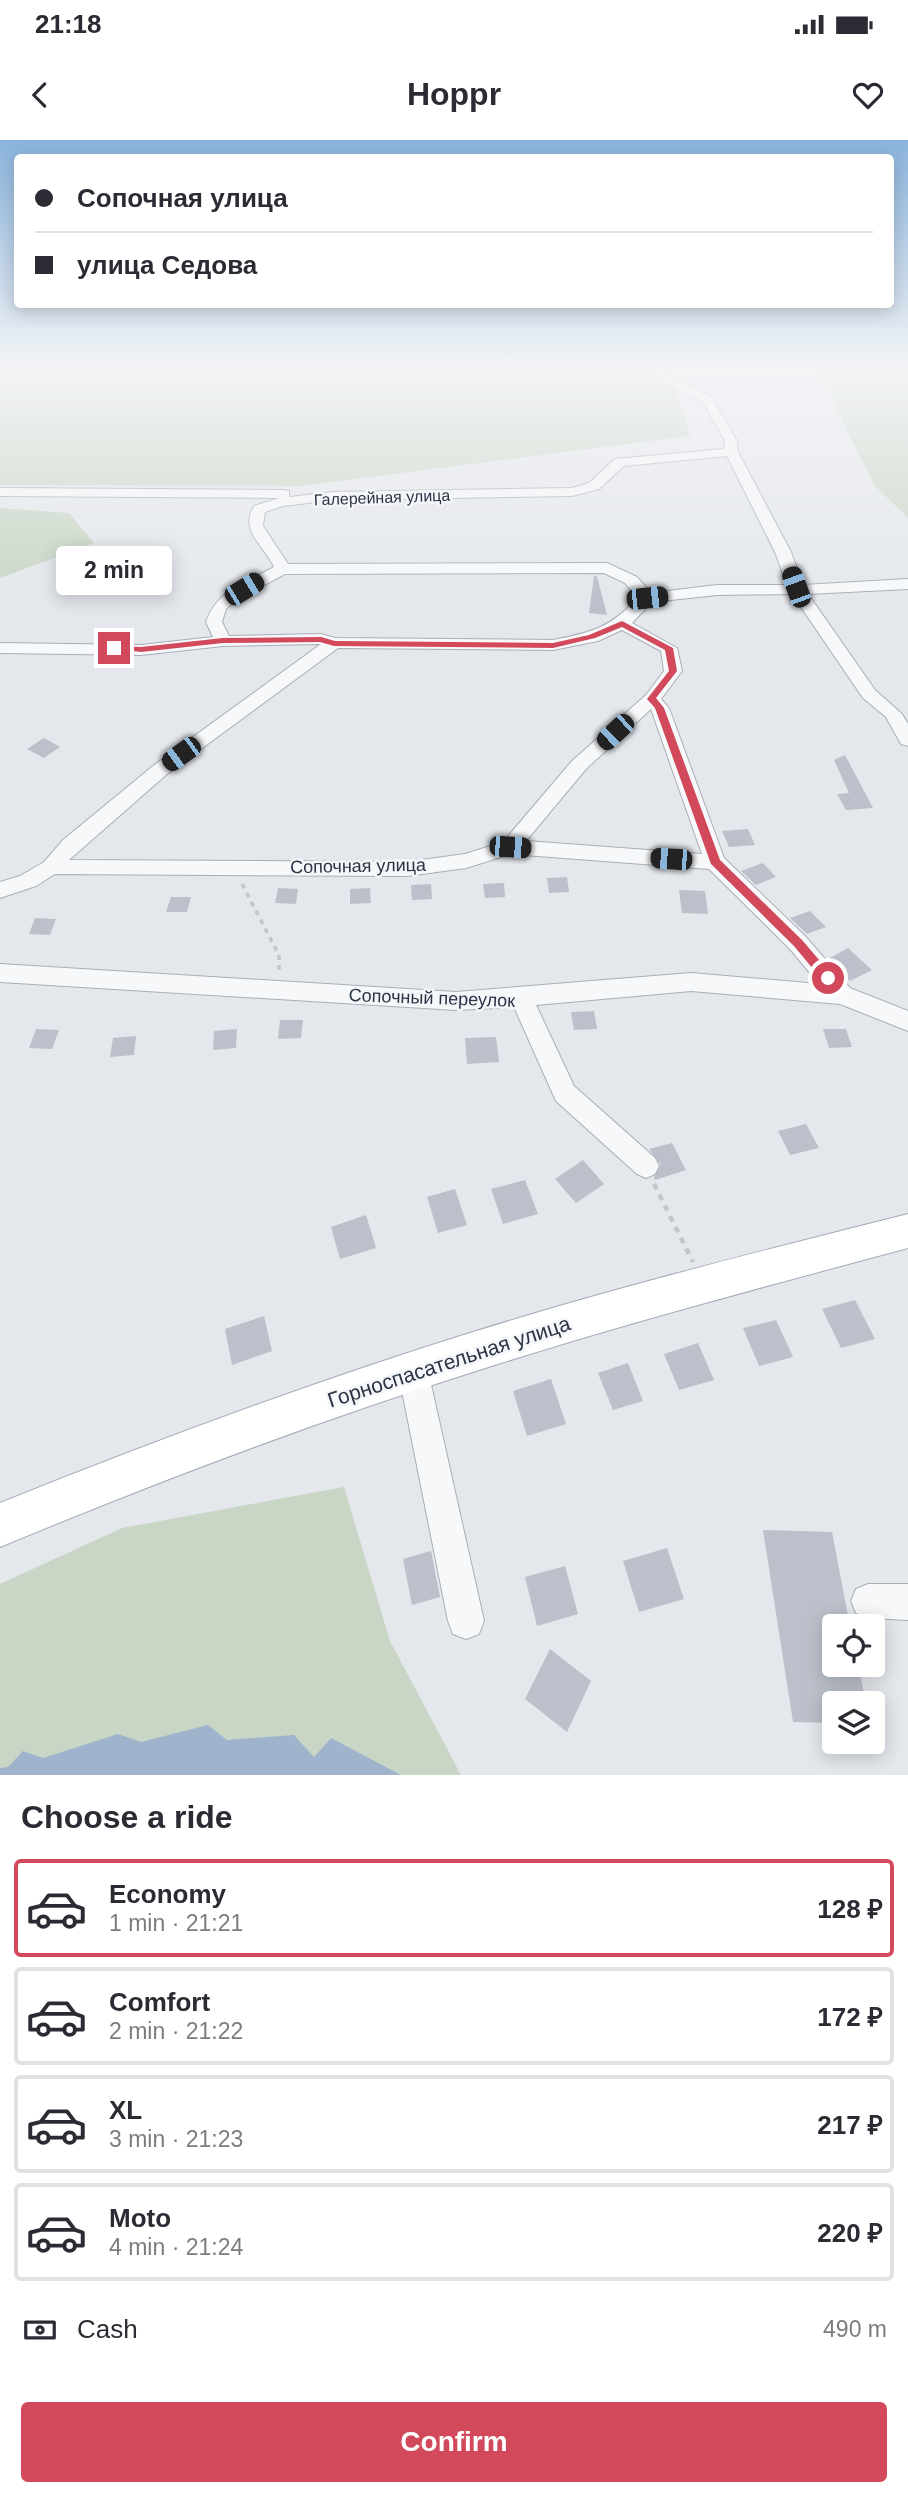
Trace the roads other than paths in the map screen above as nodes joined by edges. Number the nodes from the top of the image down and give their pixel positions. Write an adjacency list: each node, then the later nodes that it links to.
1 (731, 445): 2 (street)
2 (731, 452): 4 (street, Галерейная улица); 7 (street)
3 (0, 492): 4 (street)
4 (367, 496): 5 (street, Галерейная улица)
5 (282, 569): 8 (street); 10 (street)
6 (908, 584): 7 (street)
7 (796, 587): 8 (street); 14 (street)
8 (647, 598): 9 (street)
9 (622, 624): 11 (street); 13 (street)
10 (223, 641): 11 (street); 12 (street)
11 (334, 643): 17 (street)
12 (0, 648)
13 (652, 699): 15 (street); 16 (street)
14 (908, 740)
15 (510, 847): 16 (street, Сопочная улица); 17 (street, Сопочная улица)
16 (715, 862): 20 (street)
17 (51, 867): 18 (street, Сопочная улица)
18 (0, 890)
19 (0, 973): 21 (street, Сопочный переулок)
20 (842, 995): 21 (street); 22 (street)
21 (521, 997): 23 (street, Сопочный переулок)
22 (908, 1021)
23 (646, 1166)
24 (908, 1231): 25 (main road, Горноспасательная улица)
25 (413, 1371): 26 (main road, Горноспасательная улица); 29 (street)
26 (0, 1525)
27 (867, 1601): 28 (street)
28 (908, 1602)
29 (467, 1621)

